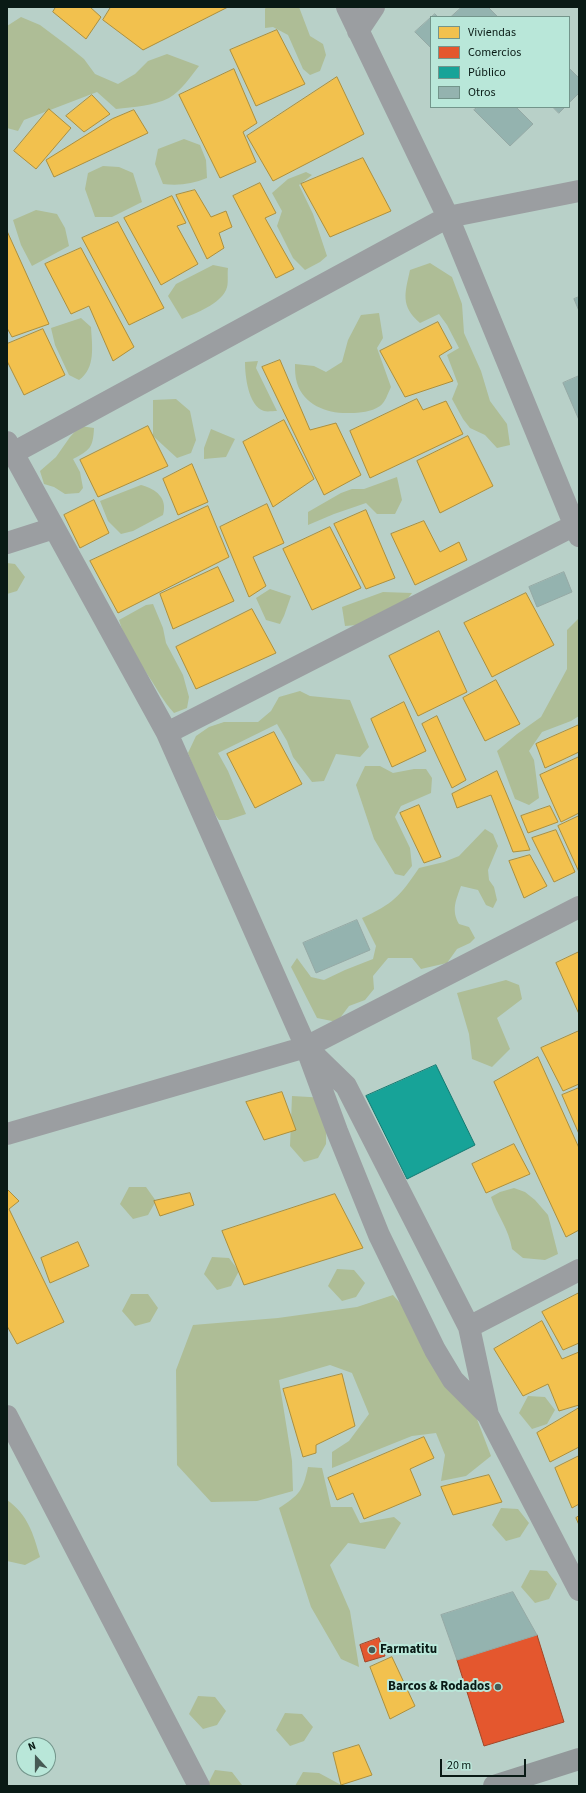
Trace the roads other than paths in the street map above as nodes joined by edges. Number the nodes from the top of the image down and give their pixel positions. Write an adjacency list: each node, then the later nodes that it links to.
1 (347, 7): 3 (street)
2 (374, 7): 3 (street)
3 (358, 31): 5 (street)
4 (579, 191): 5 (street)
5 (448, 217): 6 (street); 8 (street)
6 (10, 447): 7 (street)
7 (54, 528): 9 (street); 10 (street)
8 (578, 528): 10 (street)
9 (7, 542)
10 (167, 733): 12 (street)
11 (579, 907): 12 (street)
12 (306, 1048): 13 (street); 15 (street); 16 (street)
13 (7, 1134)
14 (579, 1270): 15 (street)
15 (469, 1327): 16 (street)
16 (488, 1415): 19 (street)
17 (7, 1416): 18 (street)
18 (15, 1450): 21 (street)
19 (579, 1590)
20 (579, 1759): 22 (main road)
21 (199, 1786)
22 (494, 1786)

